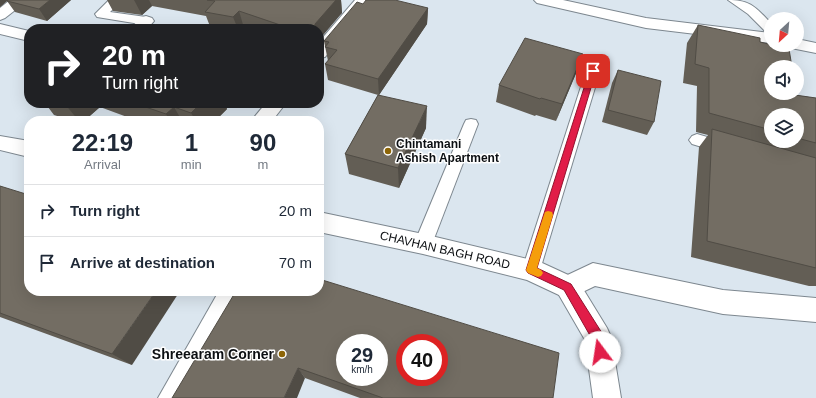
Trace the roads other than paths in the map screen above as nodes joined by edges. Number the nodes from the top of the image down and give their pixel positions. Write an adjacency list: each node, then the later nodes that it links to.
1 (20, 0): 6 (street)
2 (116, 0): 8 (lane)
3 (363, 0): 13 (street)
4 (542, 0): 11 (street)
5 (734, 0): 7 (lane)
6 (0, 16)
7 (764, 23)
8 (138, 24)
9 (0, 30): 10 (street)
10 (24, 35)
11 (764, 37)
12 (804, 45): 14 (street)
13 (324, 47)
14 (816, 48)
15 (593, 71): 25 (lane)
16 (273, 108): 17 (street)
17 (265, 116)
18 (471, 124): 24 (lane)
19 (697, 140): 22 (lane)
20 (0, 143): 21 (street)
21 (24, 148)
22 (741, 153)
23 (324, 223): 24 (street, CHAVHAN BAGH ROAD)
24 (423, 244): 25 (street, CHAVHAN BAGH ROAD)
25 (531, 270): 26 (street, CHAVHAN BAGH ROAD)
26 (568, 287): 28 (street); 30 (street)
27 (227, 296): 29 (lane)
28 (816, 310)
29 (169, 398)
30 (607, 398)

